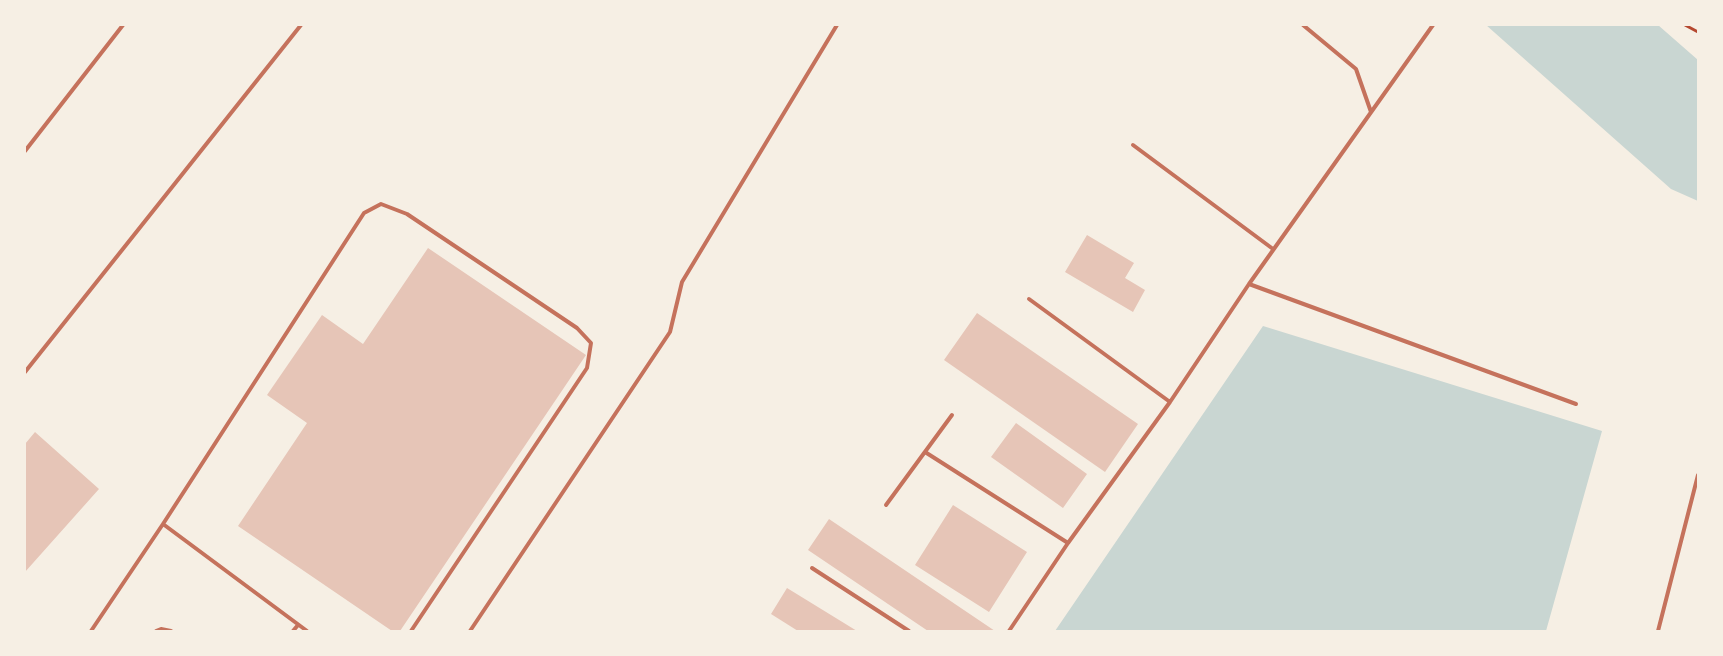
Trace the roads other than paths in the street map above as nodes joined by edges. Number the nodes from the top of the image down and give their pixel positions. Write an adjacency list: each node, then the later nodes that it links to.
1 (123, 25): 8 (lane)
2 (301, 25): 12 (lane)
3 (837, 25): 29 (lane)
4 (1303, 25): 6 (lane)
5 (1432, 25): 6 (lane)
6 (1371, 112): 9 (lane)
7 (1133, 145): 9 (lane)
8 (25, 151)
9 (1273, 249): 10 (lane)
10 (1249, 284): 13 (lane); 14 (lane)
11 (1029, 299): 13 (lane)
12 (25, 372)
13 (1170, 402): 20 (lane)
14 (1576, 404)
15 (952, 415): 16 (lane)
16 (925, 452): 18 (lane); 20 (lane)
17 (1698, 475): 32 (lane)
18 (886, 505)
19 (163, 524): 22 (lane); 23 (lane); 28 (lane)
20 (1068, 543): 31 (lane)
21 (812, 568): 30 (lane)
22 (298, 625): 26 (lane); 27 (lane)
23 (91, 631)
24 (156, 631): 25 (lane)
25 (171, 631)
26 (293, 631)
27 (306, 631)
28 (411, 631)
29 (470, 631)
30 (909, 631)
31 (1009, 631)
32 (1658, 631)

